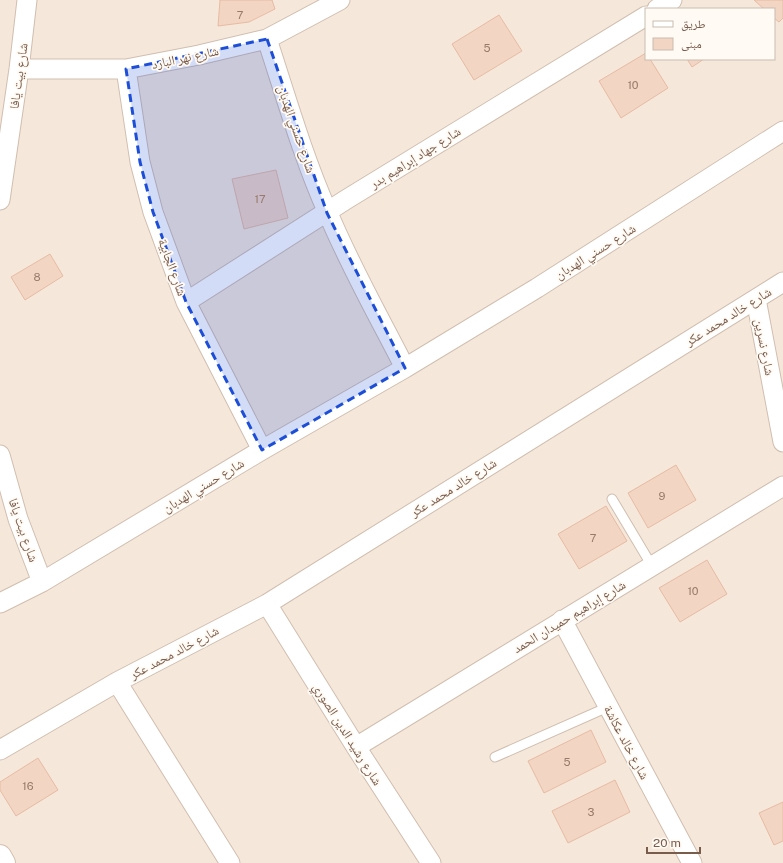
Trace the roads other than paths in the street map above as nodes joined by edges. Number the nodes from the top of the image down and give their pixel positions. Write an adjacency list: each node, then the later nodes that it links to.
1 (27, 0): 7 (street, شارع بيت يافا)
2 (340, 0): 6 (street, شارع نهر البارد)
3 (672, 0): 4 (street)
4 (659, 8)
5 (645, 17): 11 (street, شارع جهاد إبراهيم بدر)
6 (267, 39): 8 (street, شارع نهر البارد); 11 (street, شارع حسني الهدبان)
7 (19, 69): 8 (street, شارع نهر البارد); 10 (street, شارع بيت يافا)
8 (126, 70): 14 (street, شارع الجابية)
9 (783, 131): 15 (street, شارع حسني الهدبان)
10 (1, 190)
11 (327, 213): 14 (street, شارع جهاد إبراهيم بدر); 15 (street, شارع حسني الهدبان)
12 (783, 282): 13 (street, شارع خالد محمد عكر)
13 (756, 299): 16 (street, شارع نسرين); 24 (street, شارع خالد محمد عكر)
14 (186, 302): 17 (street, شارع الجابية)
15 (406, 368): 17 (street, شارع حسني الهدبان)
16 (783, 442)
17 (262, 450): 22 (street, شارع حسني الهدبان)
18 (0, 455): 22 (street, شارع بيت يافا)
19 (783, 486): 21 (street, شارع إبراهيم حميدان الحمد)
20 (612, 499): 21 (lane)
21 (652, 566): 25 (street, شارع إبراهيم حميدان الحمد)
22 (42, 582): 23 (street, شارع حسني الهدبان)
23 (0, 603)
24 (267, 604): 26 (street, شارع خالد محمد عكر); 28 (street, شارع رشيد الدين الصوري)
25 (562, 620): 27 (street, شارع خالد عكاشة); 28 (street, شارع إبراهيم حميدان الحمد)
26 (117, 682): 29 (street, شارع خالد محمد عكر); 33 (street, شارع خالد محمد عكر)
27 (608, 707): 30 (lane); 35 (street, شارع خالد عكاشة)
28 (356, 747): 34 (street, شارع رشيد الدين الصوري)
29 (0, 750)
30 (495, 757)
31 (0, 856): 32 (street)
32 (4, 863)
33 (230, 863)
34 (431, 863)
35 (692, 863)

